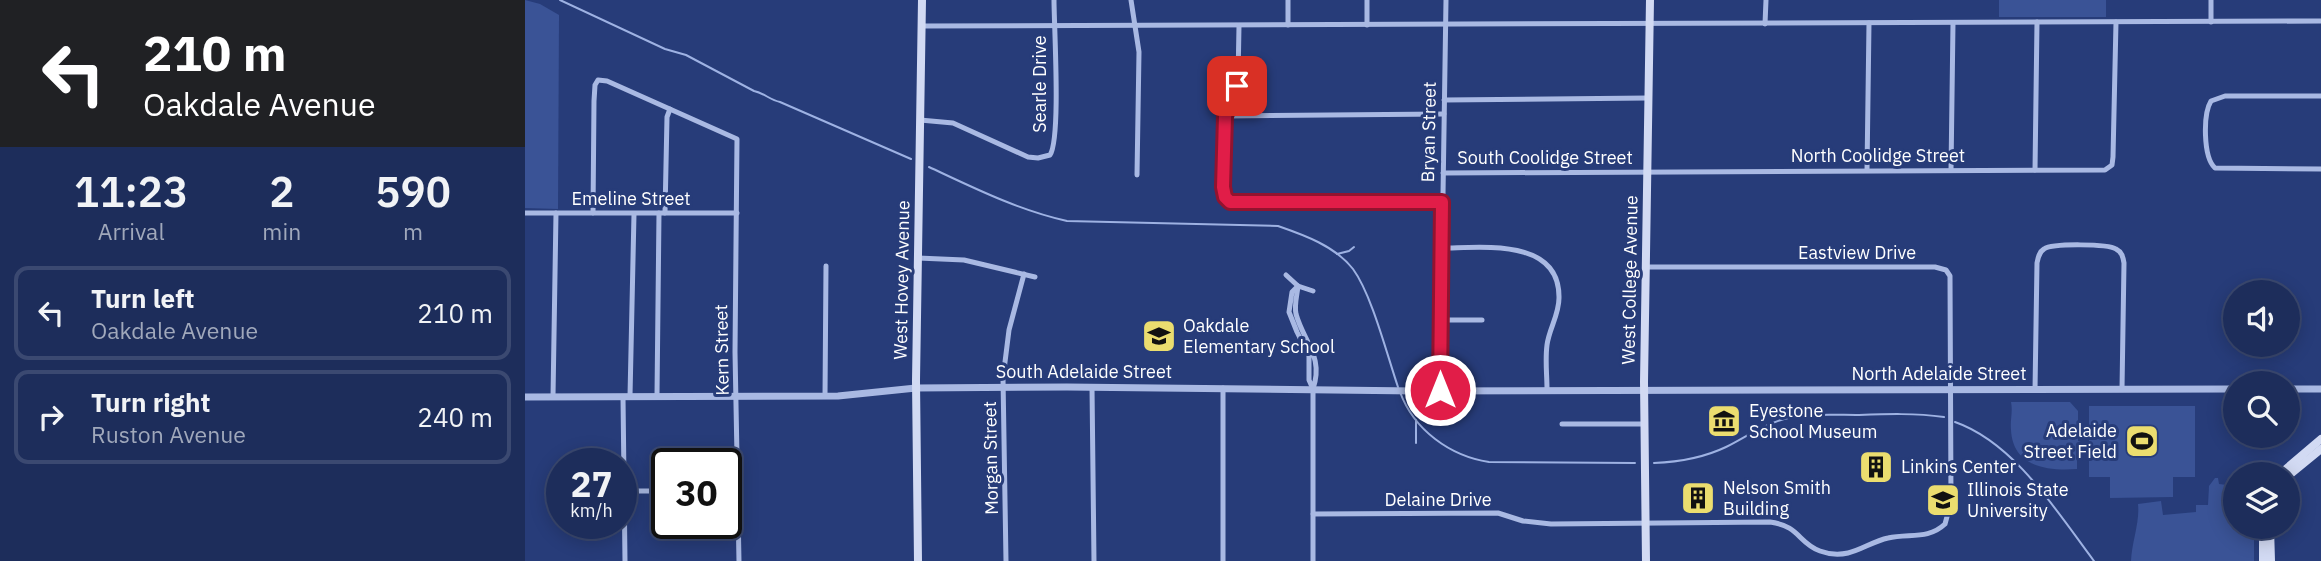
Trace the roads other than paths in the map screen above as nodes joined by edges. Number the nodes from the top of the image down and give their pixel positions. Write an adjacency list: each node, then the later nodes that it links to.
1 (922, 0): 21 (main road, West Hovey Avenue)
2 (1054, 0): 22 (street, Searle Drive)
3 (1131, 0): 23 (street)
4 (1288, 0): 18 (street)
5 (1367, 0): 19 (street)
6 (1446, 0): 20 (street, Bryan Street)
7 (1650, 0): 14 (main road, West College Avenue)
8 (1766, 0): 17 (street)
9 (2211, 0): 13 (street)
10 (2321, 21): 13 (street)
11 (2037, 22): 12 (street); 16 (street); 35 (street)
12 (2116, 22): 13 (street); 35 (street, North Coolidge Street)
13 (2211, 22)
14 (1650, 23): 17 (street); 20 (street); 26 (main road, West College Avenue)
15 (1869, 23): 16 (street); 17 (street); 33 (street)
16 (1953, 23): 34 (street)
17 (1765, 24)
18 (1288, 25): 19 (street); 24 (street)
19 (1367, 25): 20 (street)
20 (1445, 25): 27 (street, Bryan Street)
21 (922, 26): 22 (street); 31 (main road, West Hovey Avenue)
22 (1055, 26): 23 (street); 31 (street, Searle Drive)
23 (1135, 26): 24 (street); 38 (street)
24 (1239, 26): 30 (street)
25 (2321, 96): 32 (street)
26 (1648, 98): 27 (street); 36 (main road, West College Avenue)
27 (1444, 100): 29 (street, Bryan Street)
28 (670, 109): 42 (street); 43 (street); 44 (street, Kern Street)
29 (1444, 114): 30 (street); 37 (street, Bryan Street)
30 (1225, 116): 39 (street)
31 (920, 120): 47 (main road, West Hovey Avenue)
32 (2321, 169)
33 (1867, 170): 34 (street, North Coolidge Street); 36 (street, North Coolidge Street)
34 (1951, 170): 35 (street, North Coolidge Street)
35 (2035, 170)
36 (1647, 171): 37 (street, South Coolidge Street); 49 (main road, West College Avenue)
37 (1443, 173): 39 (street, Bryan Street)
38 (1137, 175)
39 (1442, 202): 46 (street, Bryan Street)
40 (525, 213): 41 (street, Emeline Street)
41 (556, 213): 42 (street, Emeline Street); 76 (street)
42 (593, 213): 45 (street, Emeline Street)
43 (662, 213): 44 (street, Emeline Street); 45 (street, Emeline Street); 72 (street)
44 (737, 213): 73 (street, Kern Street)
45 (634, 214): 71 (street)
46 (1441, 248): 55 (street, Bryan Street); 62 (street)
47 (918, 258): 50 (street); 59 (main road, West Hovey Avenue)
48 (826, 266): 74 (street)
49 (1646, 267): 63 (main road, West College Avenue); 69 (street, Eastview Drive)
50 (1024, 274): 52 (street); 57 (street, Morgan Street)
51 (1286, 275): 53 (street)
52 (1035, 277)
53 (1298, 286): 54 (street); 61 (street)
54 (1313, 291)
55 (1440, 320): 56 (street); 68 (street, Bryan Street)
56 (1482, 320)
57 (1004, 387): 58 (street, South Adelaide Street); 59 (street, South Adelaide Street); 94 (street, Morgan Street)
58 (1092, 387): 60 (street, South Adelaide Street); 95 (street)
59 (916, 388): 74 (street, South Adelaide Street); 93 (main road, West Hovey Avenue)
60 (1223, 388): 61 (street, South Adelaide Street); 96 (street)
61 (1313, 389): 68 (street, South Adelaide Street); 85 (street)
62 (1547, 389): 63 (street, South Adelaide Street); 68 (street, South Adelaide Street)
63 (1644, 389): 69 (street, North Adelaide Street); 78 (main road, West College Avenue)
64 (2122, 389): 65 (street, North Adelaide Street); 70 (street, North Adelaide Street); 70 (street)
65 (2223, 389)
66 (2300, 389): 67 (street)
67 (2321, 389)
68 (1440, 390)
69 (1949, 390): 70 (street, North Adelaide Street); 86 (street, Delaine Drive)
70 (2035, 390)
71 (627, 396): 72 (street, South Adelaide Street); 76 (street, South Adelaide Street); 80 (street)
72 (657, 396): 73 (street, South Adelaide Street)
73 (737, 396): 74 (street, South Adelaide Street); 81 (street, Kern Street)
74 (825, 396)
75 (525, 397): 76 (street, South Adelaide Street)
76 (553, 397)
77 (1562, 424): 78 (street)
78 (1644, 424): 86 (main road, West College Avenue)
79 (2321, 439): 83 (main road)
80 (626, 448)
81 (738, 448)
82 (2321, 449): 84 (main road)
83 (2294, 462)
84 (2300, 466)
85 (1313, 514): 86 (street, Delaine Drive); 97 (street)
86 (1646, 524): 98 (main road, West College Avenue)
87 (625, 539): 91 (street)
88 (739, 539): 92 (street, Kern Street)
89 (2263, 539): 99 (main road)
90 (2270, 539): 100 (main road)
91 (625, 561)
92 (739, 561)
93 (918, 561)
94 (1006, 561)
95 (1094, 561)
96 (1223, 561)
97 (1313, 561)
98 (1646, 561)
99 (2263, 561)
100 (2271, 561)

